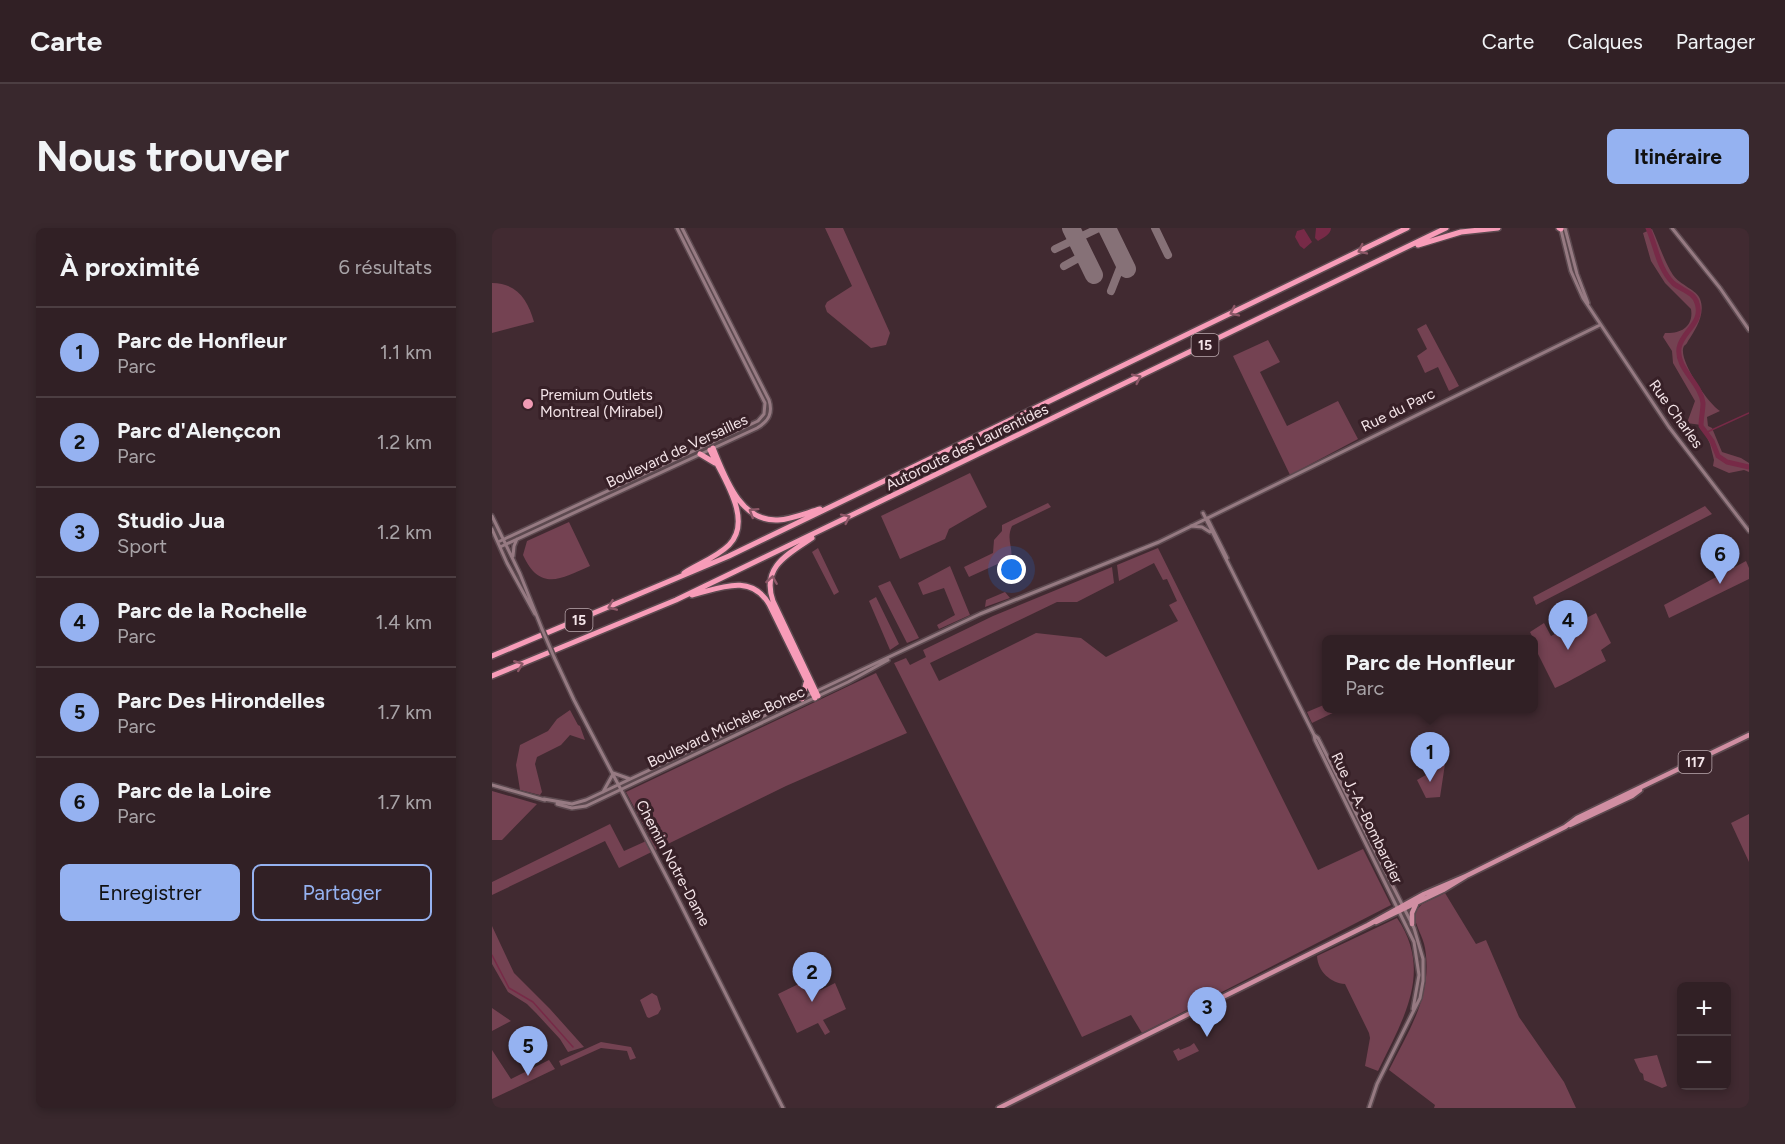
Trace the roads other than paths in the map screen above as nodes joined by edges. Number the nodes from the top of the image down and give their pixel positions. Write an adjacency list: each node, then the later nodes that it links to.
1 (677, 228): 11 (street, Boulevard de Versailles)
2 (682, 228): 11 (street, Boulevard de Versailles)
3 (1446, 228): 8 (highway, Autoroute des Laurentides / 15)
4 (1498, 228): 8 (highway)
5 (1563, 228): 9 (street, Rue Charles)
6 (1672, 228): 10 (street)
7 (1405, 229): 14 (highway, Autoroute des Laurentides / 15, one-way to 14)
8 (1399, 251): 18 (highway, Autoroute des Laurentides / 15, one-way to 8)
9 (1600, 325): 16 (street, Rue du Parc); 20 (street, Rue Charles)
10 (1749, 330)
11 (710, 446): 12 (street, Boulevard de Versailles); 13 (highway); 14 (highway, one-way to 11); 23 (street, Boulevard de Versailles)
12 (700, 454): 13 (highway); 22 (street, Boulevard de Versailles)
13 (716, 464): 29 (highway)
14 (836, 505): 29 (highway, Autoroute des Laurentides / 15)
15 (492, 516): 23 (street, Chemin Notre-Dame)
16 (1206, 518): 17 (street, Boulevard Michèle-Bohec); 21 (street, Rue J.-A.-Bombardier); 28 (street, Rue J.-A.-Bombardier)
17 (1190, 526): 21 (street); 35 (street, Boulevard Michèle-Bohec)
18 (827, 528): 30 (highway, Autoroute des Laurentides / 15); 35 (highway, one-way to 18)
19 (492, 529): 24 (street, Chemin Notre-Dame)
20 (1749, 531)
21 (1211, 532): 28 (street, Rue J.-A.-Bombardier)
22 (518, 538): 25 (street, Boulevard de Versailles); 27 (street)
23 (503, 539): 24 (street, Boulevard de Versailles); 25 (street, Chemin Notre-Dame)
24 (498, 542): 26 (street, Chemin Notre-Dame)
25 (506, 544): 26 (street, Boulevard de Versailles); 27 (street, Chemin Notre-Dame)
26 (500, 547): 31 (street, Chemin Notre-Dame)
27 (513, 559): 31 (street, Chemin Notre-Dame)
28 (1229, 565): 46 (street, Rue J.-A.-Bombardier)
29 (670, 582): 32 (highway, Autoroute des Laurentides / 15, one-way to 32)
30 (676, 600): 33 (highway, Autoroute des Laurentides / 15, one-way to 30); 34 (highway)
31 (542, 629): 38 (street, Chemin Notre-Dame, bridge)
32 (492, 656)
33 (492, 676)
34 (806, 683): 35 (highway); 36 (highway)
35 (815, 695): 36 (street, Boulevard Michèle-Bohec); 41 (street, Boulevard Michèle-Bohec)
36 (802, 699): 39 (street, Boulevard Michèle-Bohec)
37 (1749, 735): 44 (main road, 117)
38 (613, 773): 39 (street); 41 (street, Chemin Notre-Dame); 42 (street)
39 (632, 779): 41 (street, Boulevard Michèle-Bohec)
40 (492, 785): 43 (street, Boulevard Michèle-Bohec)
41 (620, 787): 42 (street, Boulevard Michèle-Bohec); 43 (street, Boulevard Michèle-Bohec); 49 (street, Chemin Notre-Dame)
42 (602, 793): 43 (street, Boulevard Michèle-Bohec)
43 (544, 800)
44 (1466, 876): 45 (main road, 117); 46 (main road, 117)
45 (1418, 902): 46 (main road, 117); 47 (main road)
46 (1401, 908): 47 (street); 48 (street); 50 (main road, 117)
47 (1412, 924): 48 (street)
48 (1410, 1019): 51 (street)
49 (783, 1108)
50 (999, 1108)
51 (1369, 1108)

